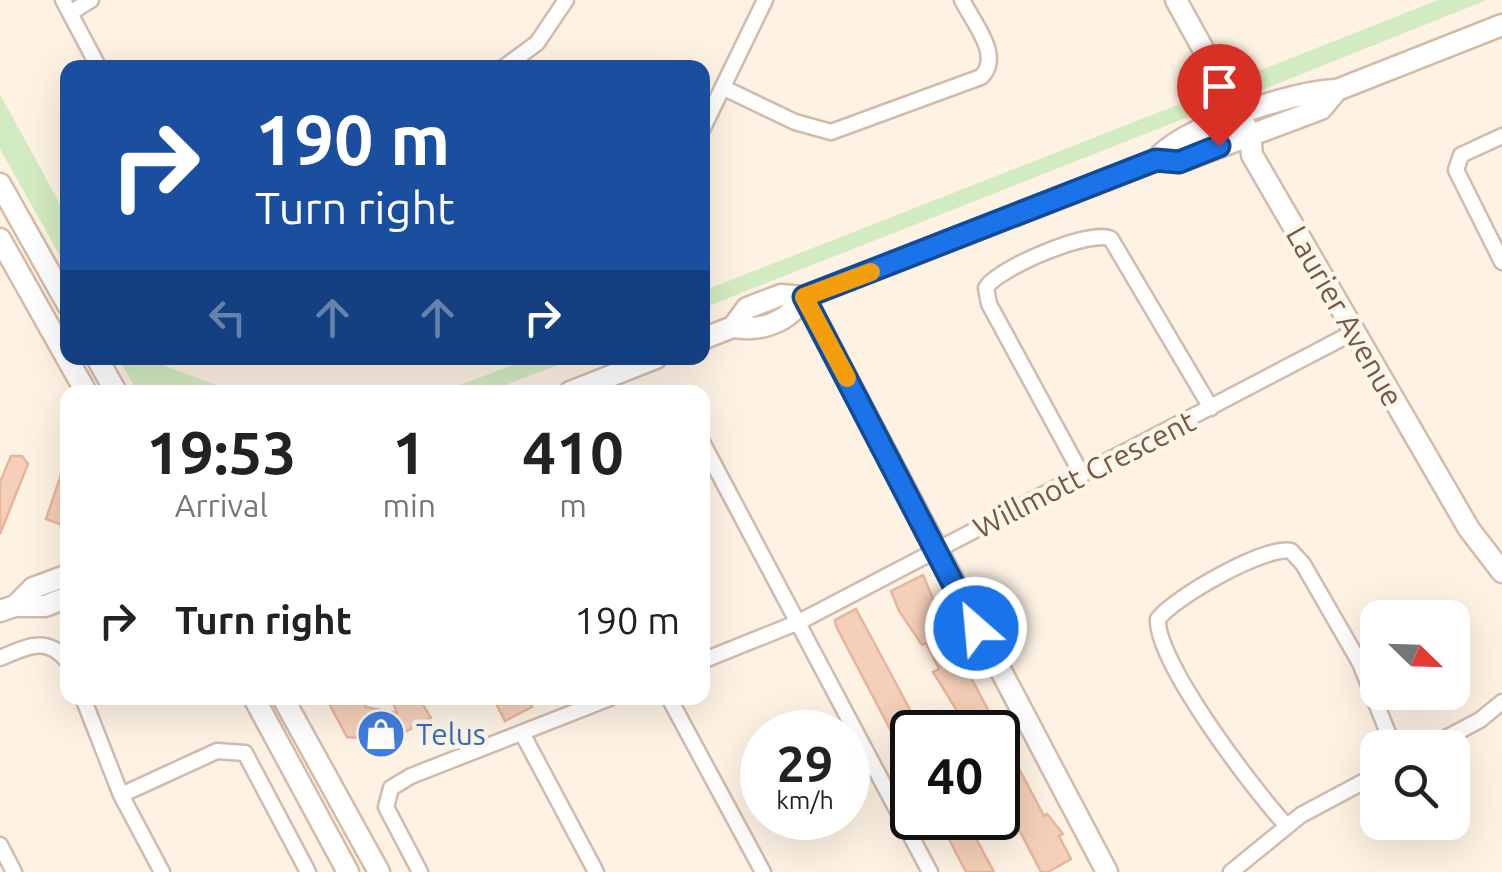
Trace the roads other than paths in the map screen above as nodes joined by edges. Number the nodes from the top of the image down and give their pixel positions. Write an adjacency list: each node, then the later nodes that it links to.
1 (91, 0): 6 (street)
2 (566, 0): 9 (street)
3 (765, 0): 10 (street)
4 (962, 0): 10 (street)
5 (1176, 0): 12 (main road, Laurier Avenue)
6 (66, 6): 8 (street)
7 (1502, 25): 12 (main road)
8 (95, 60)
9 (514, 60)
10 (724, 88): 11 (street)
11 (710, 115)
12 (1245, 125): 18 (main road); 19 (main road, Laurier Avenue)
13 (1502, 136): 16 (street)
14 (0, 184): 17 (main road)
15 (0, 239): 21 (main road)
16 (1502, 262)
17 (60, 291)
18 (804, 297): 20 (main road); 27 (main road)
19 (1354, 332): 24 (street, Willmott Crescent); 28 (main road, Laurier Avenue)
20 (710, 336)
21 (60, 346)
22 (638, 365): 23 (main road)
23 (588, 385)
24 (1211, 408): 26 (street, Willmott Crescent); 26 (street)
25 (710, 457): 32 (street)
26 (1082, 475): 27 (street, Willmott Crescent)
27 (937, 550): 32 (street, Willmott Crescent); 49 (main road)
28 (1502, 572)
29 (60, 577): 31 (main road)
30 (60, 600): 31 (main road)
31 (7, 609)
32 (799, 622): 35 (street, Willmott Crescent); 58 (street)
33 (60, 653): 34 (street)
34 (0, 658)
35 (710, 658)
36 (1502, 702): 43 (street)
37 (86, 705): 46 (street)
38 (258, 705): 53 (main road)
39 (286, 705): 54 (main road)
40 (592, 705): 44 (street)
41 (674, 705): 57 (street)
42 (1387, 730): 47 (street)
43 (1461, 730)
44 (522, 733): 55 (street); 56 (street)
45 (1360, 784): 47 (street)
46 (122, 794): 51 (street); 52 (street)
47 (1287, 826): 59 (street)
48 (0, 845): 50 (street)
49 (1102, 870)
50 (14, 872)
51 (162, 872)
52 (308, 872)
53 (348, 872)
54 (379, 872)
55 (420, 872)
56 (596, 872)
57 (763, 872)
58 (930, 872)
59 (1231, 872)

